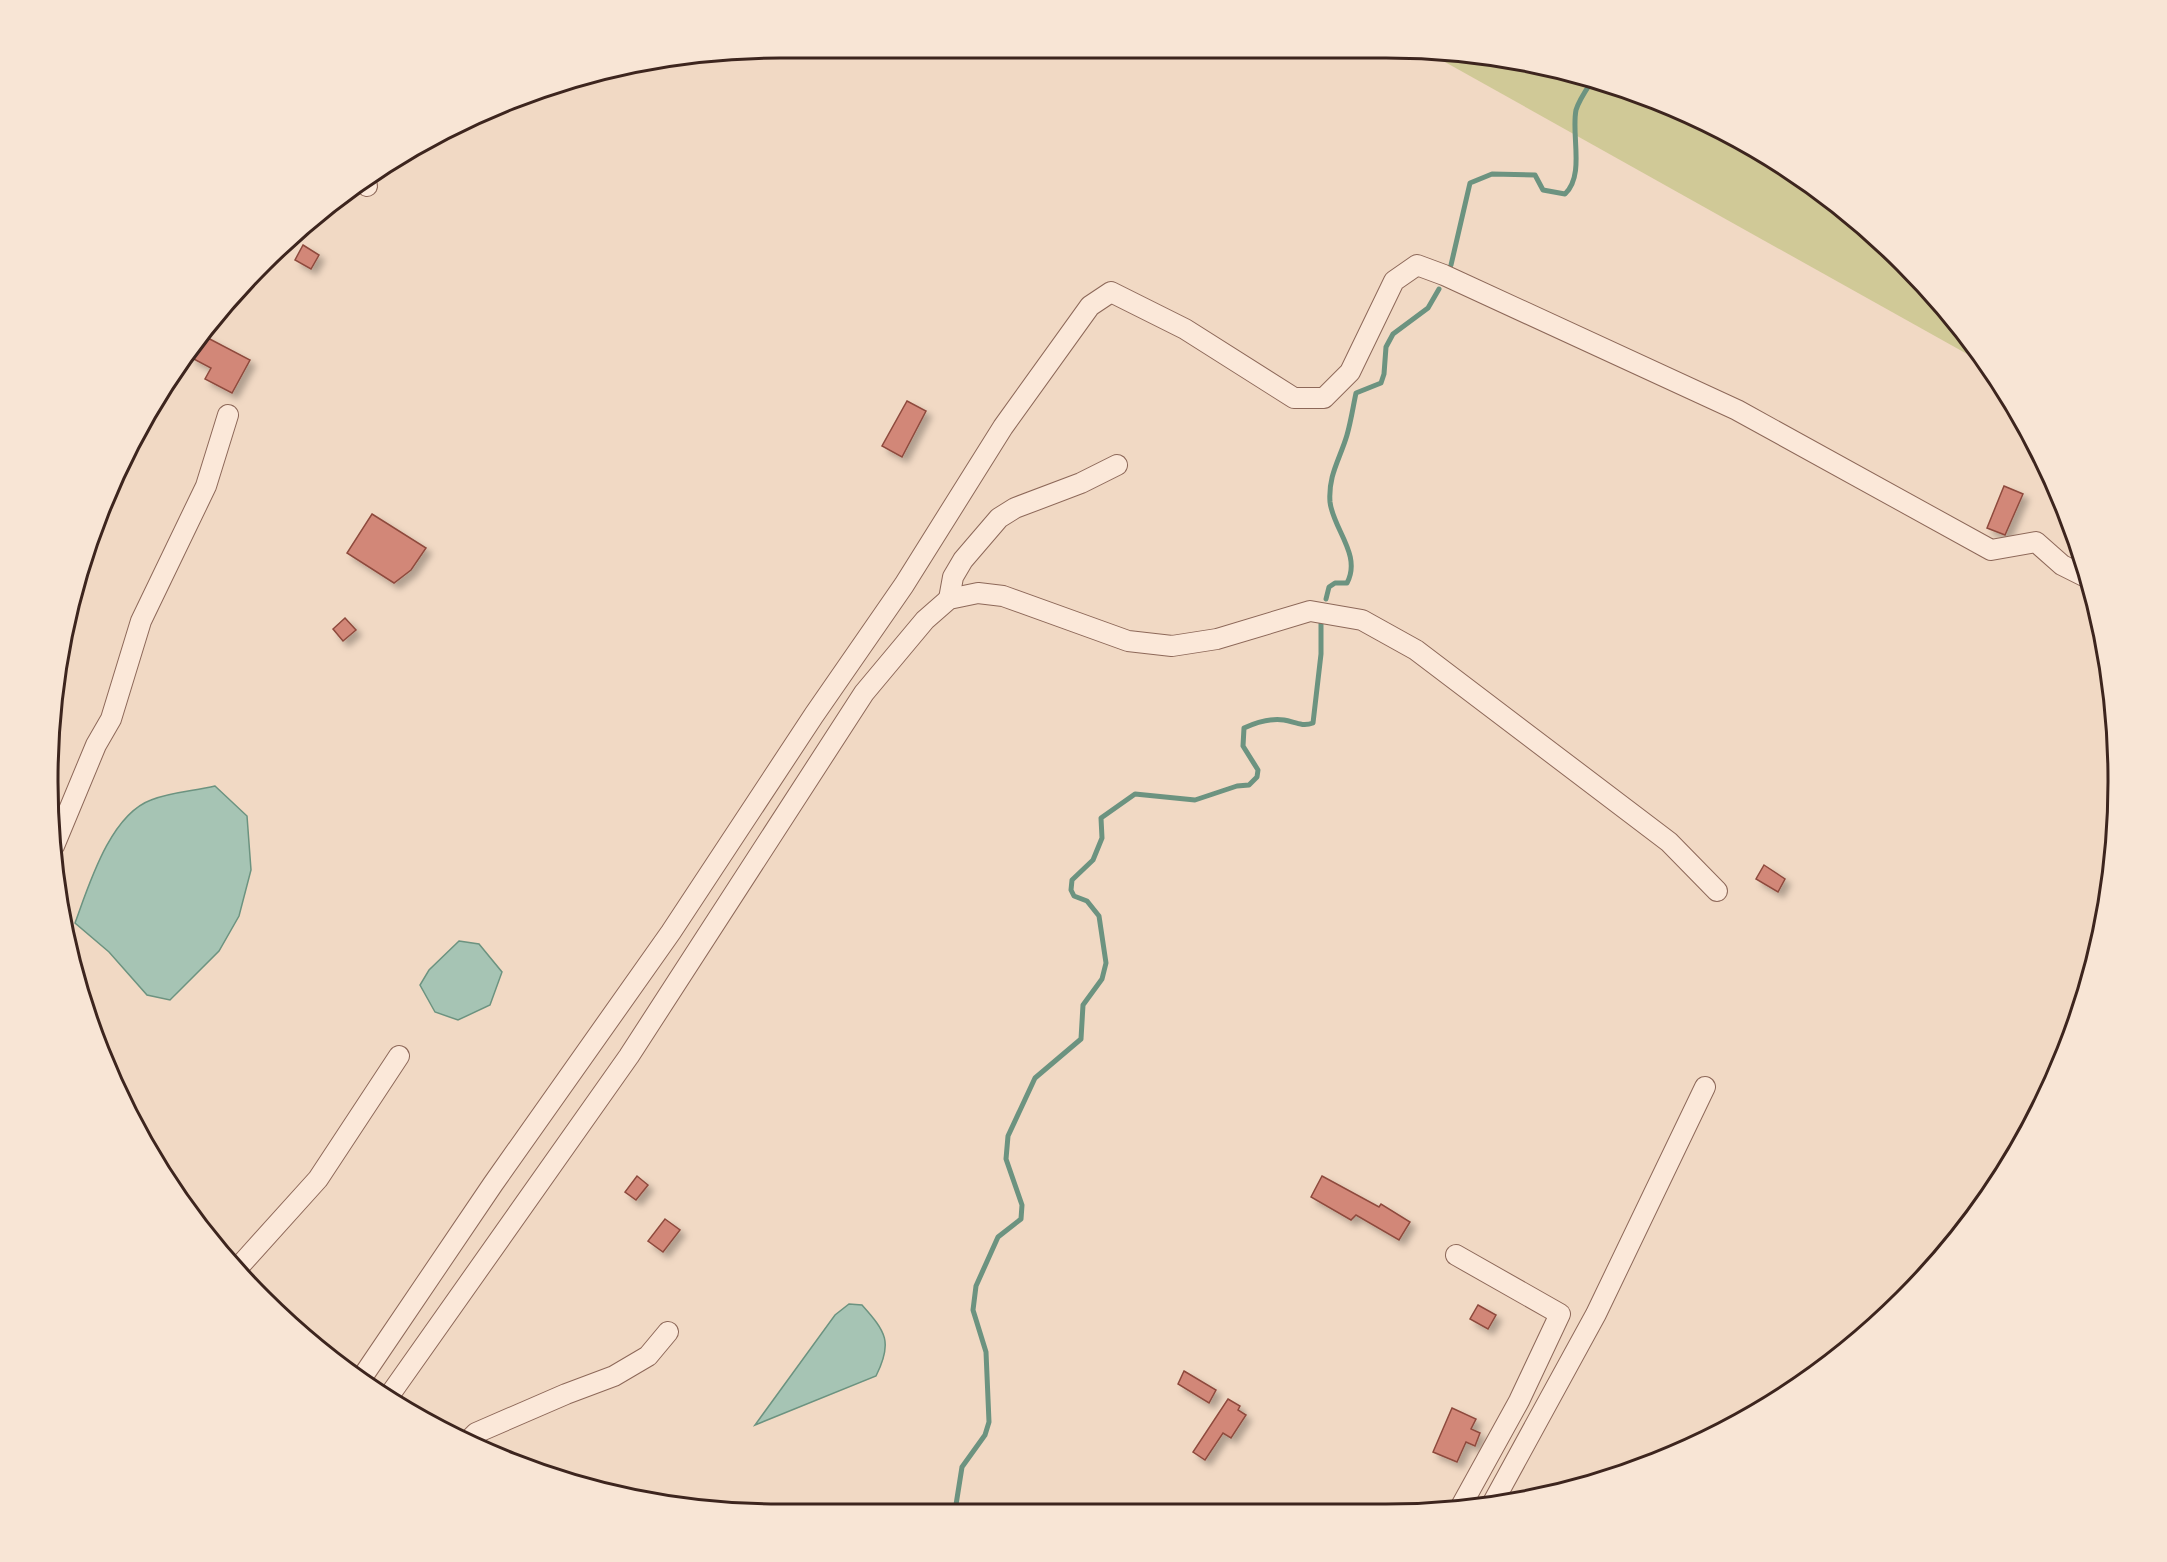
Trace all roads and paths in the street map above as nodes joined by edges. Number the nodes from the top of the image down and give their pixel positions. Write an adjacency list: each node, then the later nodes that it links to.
1 (228, 415): 5 (lane)
2 (1117, 465): 4 (lane)
3 (2077, 573): 12 (lane)
4 (950, 599): 6 (lane); 13 (lane)
5 (60, 831)
6 (1717, 891)
7 (399, 1056): 10 (lane)
8 (1705, 1087): 15 (lane)
9 (1456, 1256): 16 (lane)
10 (243, 1262)
11 (668, 1332): 14 (lane)
12 (366, 1372)
13 (393, 1390)
14 (474, 1435)
15 (1497, 1494)
16 (1465, 1499)

